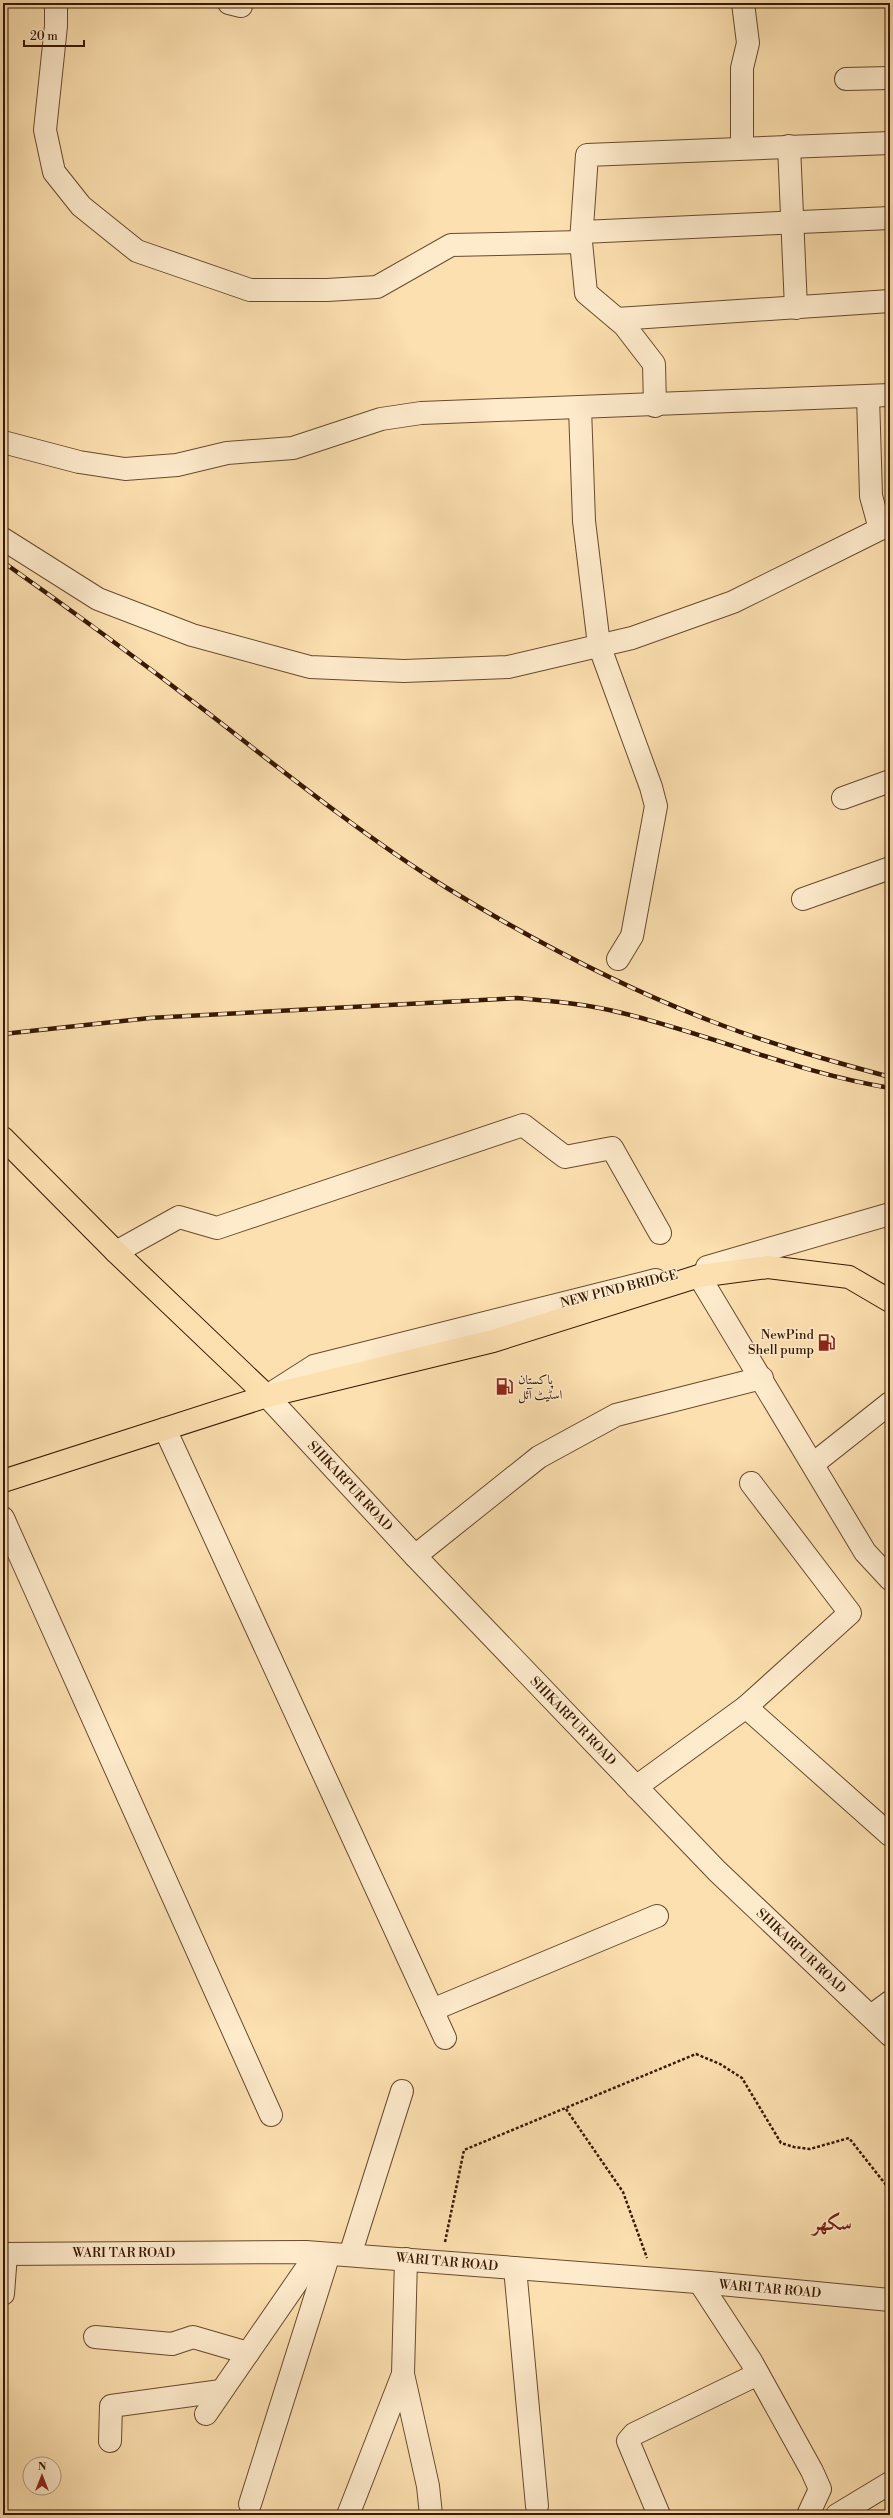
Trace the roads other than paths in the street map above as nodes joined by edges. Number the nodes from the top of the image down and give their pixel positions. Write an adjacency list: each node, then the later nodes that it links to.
1 (56, 3): 10 (street)
2 (743, 3): 7 (street)
3 (890, 78): 4 (street)
4 (846, 79)
5 (890, 142): 6 (street)
6 (789, 146): 7 (street); 9 (street)
7 (742, 148): 10 (street)
8 (890, 218): 9 (street)
9 (792, 222): 10 (street); 12 (street)
10 (582, 237): 13 (street)
11 (890, 301): 12 (street)
12 (796, 308): 13 (street)
13 (617, 319): 16 (street)
14 (890, 395): 15 (street)
15 (868, 396): 16 (street); 19 (street)
16 (655, 406): 17 (street)
17 (580, 408): 18 (street); 21 (street)
18 (3, 442)
19 (885, 526): 21 (street)
20 (3, 539): 21 (street)
21 (599, 645): 26 (street)
22 (890, 782): 23 (street)
23 (844, 798)
24 (890, 868): 25 (street)
25 (803, 899)
26 (618, 959)
27 (3, 1138): 30 (main road)
28 (890, 1214): 34 (street, NEW PIND BRIDGE)
29 (660, 1233): 30 (street)
30 (116, 1252): 34 (main road)
31 (699, 1276): 32 (main road); 33 (street); 34 (main road)
32 (890, 1301)
33 (762, 1378): 37 (street); 41 (street)
34 (267, 1396): 36 (main road); 41 (street, SHIKARPUR ROAD)
35 (890, 1403): 37 (street)
36 (165, 1429): 38 (main road); 48 (street)
37 (813, 1464): 42 (street)
38 (3, 1481)
39 (751, 1483): 43 (street)
40 (3, 1518): 53 (street)
41 (415, 1556): 44 (street, SHIKARPUR ROAD)
42 (890, 1579)
43 (746, 1707): 44 (street); 45 (street)
44 (636, 1787): 49 (street, SHIKARPUR ROAD)
45 (890, 1835)
46 (657, 1916): 48 (street)
47 (890, 2002): 49 (street)
48 (432, 2010): 51 (street)
49 (871, 2016): 50 (street, SHIKARPUR ROAD)
50 (890, 2034)
51 (445, 2038)
52 (402, 2091): 55 (street)
53 (271, 2115)
54 (5, 2254): 55 (street, WARI TAR ROAD); 59 (street)
55 (332, 2254): 56 (street, WARI TAR ROAD); 62 (street); 69 (street)
56 (406, 2258): 57 (street, WARI TAR ROAD); 63 (street)
57 (515, 2268): 58 (street, WARI TAR ROAD); 70 (street)
58 (700, 2283): 60 (street, WARI TAR ROAD); 64 (street)
59 (3, 2294)
60 (890, 2300)
61 (95, 2337): 62 (street)
62 (248, 2353): 65 (street)
63 (403, 2374): 71 (street); 72 (street)
64 (758, 2374): 73 (street); 74 (street)
65 (221, 2391): 66 (street); 67 (street)
66 (206, 2414)
67 (110, 2441)
68 (890, 2483): 75 (street)
69 (250, 2504)
70 (536, 2506)
71 (348, 2515)
72 (430, 2515)
73 (659, 2515)
74 (809, 2515)
75 (837, 2515)

